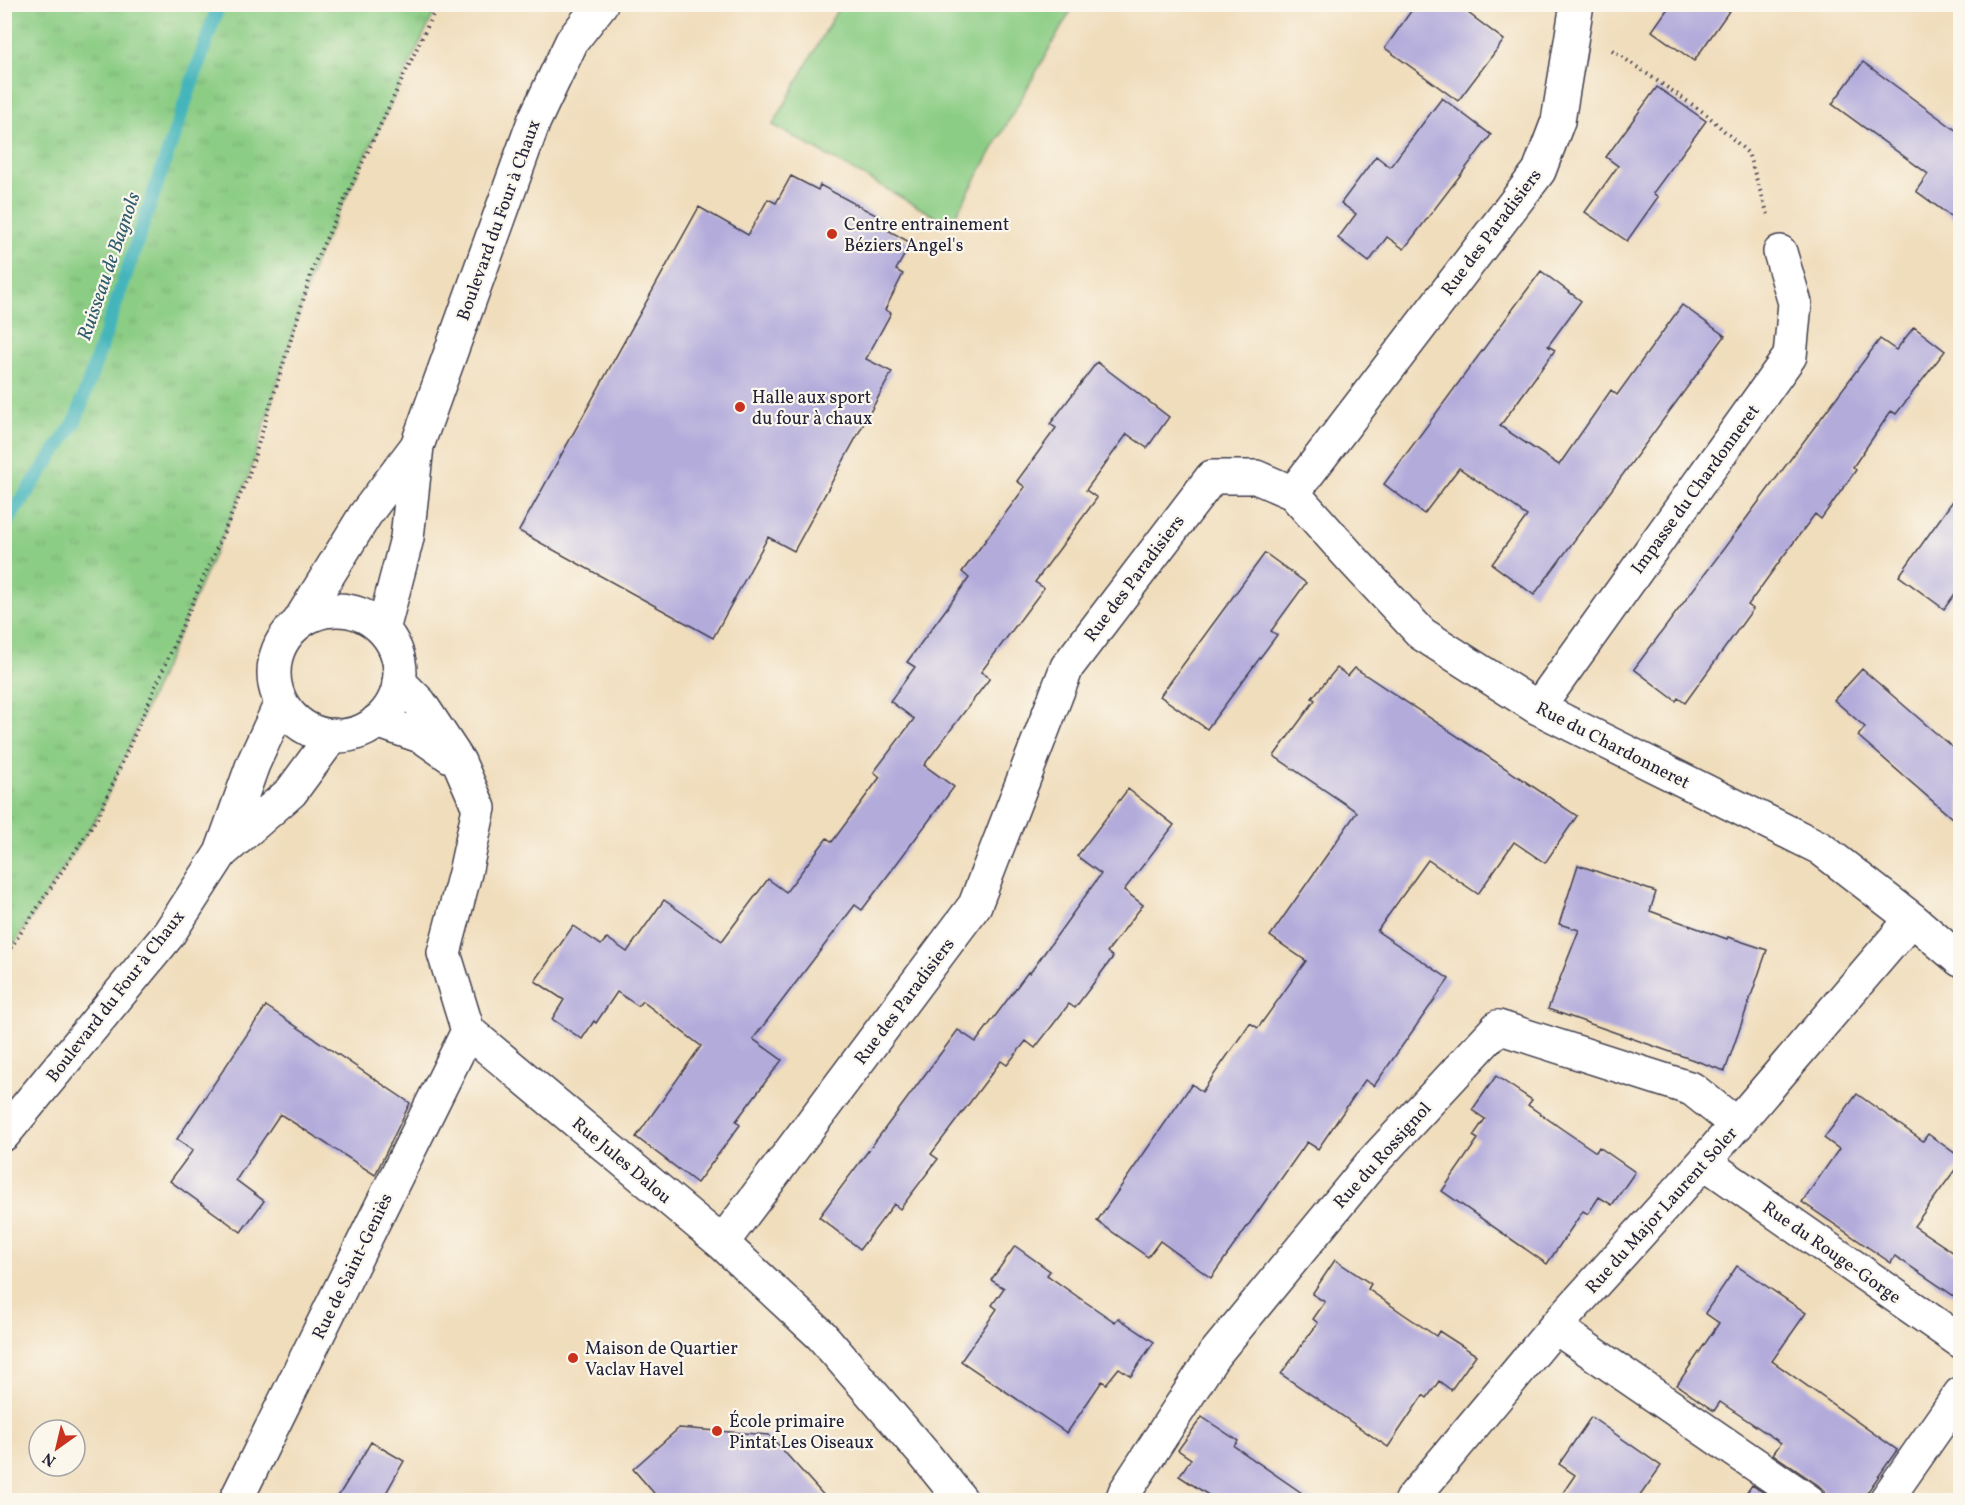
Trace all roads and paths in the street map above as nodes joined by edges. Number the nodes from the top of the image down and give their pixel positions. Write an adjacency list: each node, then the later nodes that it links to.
1 (438, 4): 17 (path)
2 (601, 4): 5 (street, Boulevard du Four à Chaux)
3 (1575, 15): 4 (path); 6 (street, Rue des Paradisiers)
4 (1780, 252): 11 (street, Impasse du Chardonneret)
5 (417, 446): 7 (street, Boulevard du Four à Chaux); 8 (street, Boulevard du Four à Chaux)
6 (1293, 493): 11 (street, Rue du Chardonneret); 23 (street, Rue des Paradisiers)
7 (299, 622): 8 (street); 10 (street)
8 (383, 630): 9 (street)
9 (399, 682): 12 (street); 14 (street)
10 (281, 703): 13 (street); 15 (street, Boulevard du Four à Chaux)
11 (1538, 708): 16 (street, Rue du Chardonneret)
12 (377, 721): 13 (street); 14 (street)
13 (333, 735): 15 (street, Boulevard du Four à Chaux)
14 (459, 762): 19 (street)
15 (221, 853): 21 (street, Boulevard du Four à Chaux)
16 (1912, 919): 18 (street, Rue du Chardonneret); 20 (street, Rue du Major Laurent Soler)
17 (4, 958)
18 (1960, 960)
19 (468, 1031): 23 (street, Rue Jules Dalou); 27 (street, Rue de Saint-Geniès)
20 (1737, 1125): 22 (street, Rue du Major Laurent Soler); 29 (street, Rue du Rossignol)
21 (4, 1134)
22 (1704, 1162): 24 (street, Rue du Major Laurent Soler); 25 (street, Rue du Rouge-Gorge)
23 (722, 1243): 28 (street, Rue Jules Dalou)
24 (1555, 1327): 30 (street, Rue du Major Laurent Soler); 31 (street)
25 (1960, 1341)
26 (1960, 1394): 32 (street)
27 (236, 1500)
28 (961, 1500)
29 (1122, 1500)
30 (1411, 1500)
31 (1807, 1500)
32 (1886, 1500)

